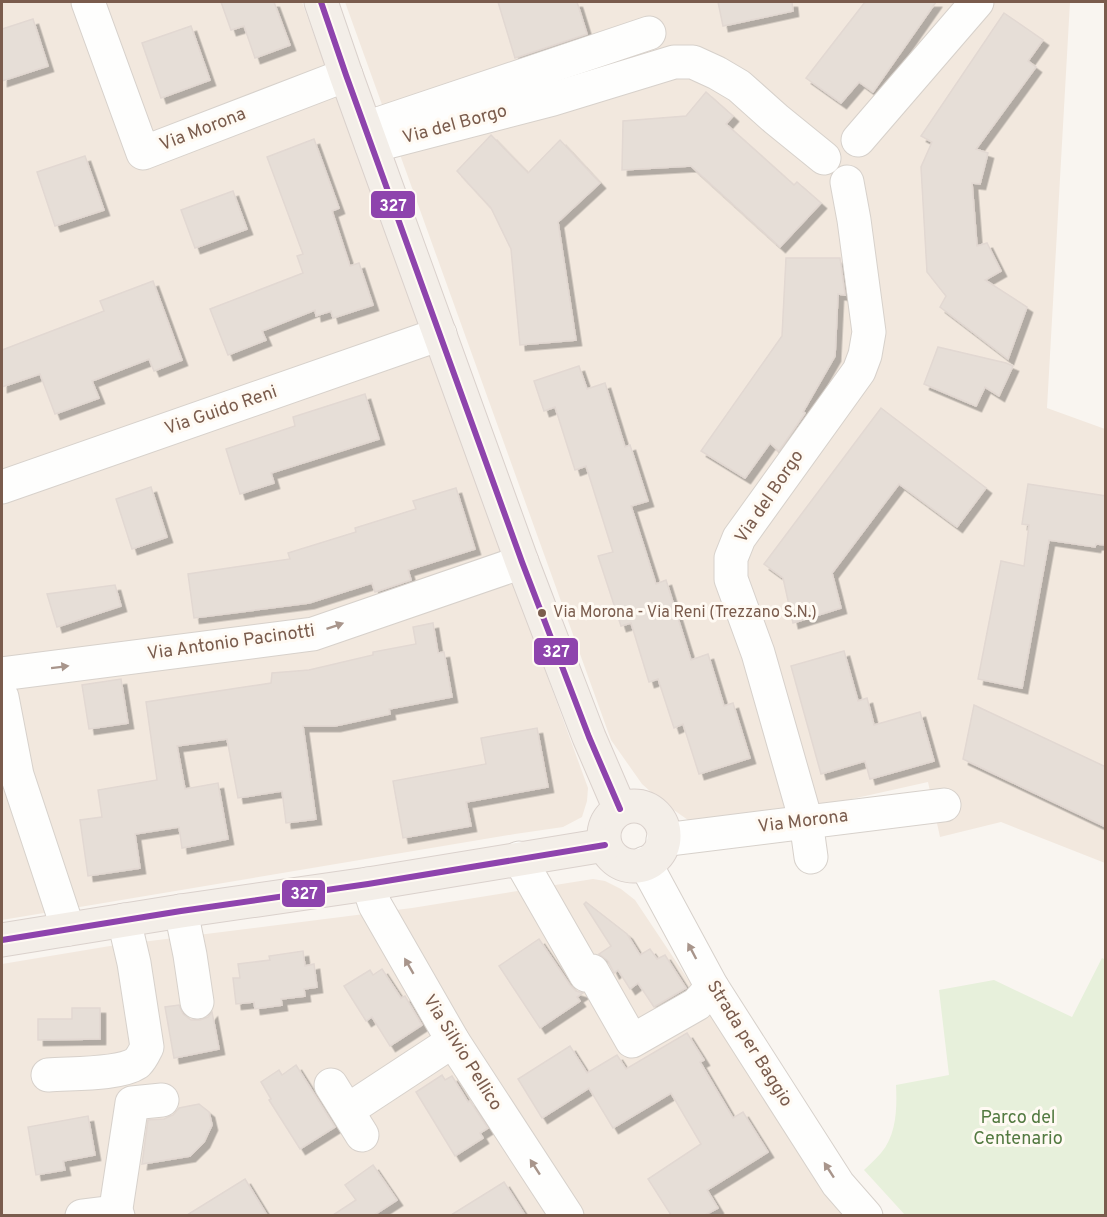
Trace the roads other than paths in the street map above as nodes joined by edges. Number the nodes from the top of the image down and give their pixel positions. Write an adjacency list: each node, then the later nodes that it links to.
1 (88, 2): 5 (street, Via Morona)
2 (321, 2): 5 (main road)
3 (977, 2): 7 (street)
4 (649, 33): 6 (street)
5 (346, 75): 6 (main road)
6 (368, 137): 8 (street, Via del Borgo); 10 (main road)
7 (858, 140): 8 (street); 9 (street)
8 (824, 158): 9 (street)
9 (846, 182): 18 (street, Via del Borgo)
10 (440, 334): 11 (street, Via Guido Reni); 12 (main road)
11 (2, 487)
12 (522, 562): 13 (street, Via Antonio Pacinotti, one-way to 12); 17 (main road)
13 (2, 674)
14 (2, 697): 15 (street)
15 (9, 777): 26 (street)
16 (944, 806): 18 (street, Via Morona)
17 (620, 809): 19 (main road); 20 (main road)
18 (806, 821): 20 (street, Via Morona); 21 (street, Via del Borgo)
19 (605, 845): 20 (main road); 22 (main road)
20 (654, 852): 28 (street, Strada per Baggio, one-way to 20)
21 (811, 857)
22 (519, 858): 23 (main road); 28 (street)
23 (368, 884): 24 (main road); 30 (street, Via Silvio Pellico, one-way to 23)
24 (181, 911): 25 (main road); 29 (street)
25 (124, 920): 26 (main road); 31 (street)
26 (68, 929): 27 (main road)
27 (2, 940)
28 (712, 987): 37 (street, Strada per Baggio, one-way to 28)
29 (197, 1002)
30 (453, 1041): 33 (street); 36 (street, Via Silvio Pellico, one-way to 30)
31 (48, 1075)
32 (162, 1100): 35 (street)
33 (347, 1110)
34 (82, 1215): 35 (street)
35 (117, 1215)
36 (567, 1215)
37 (866, 1215)

